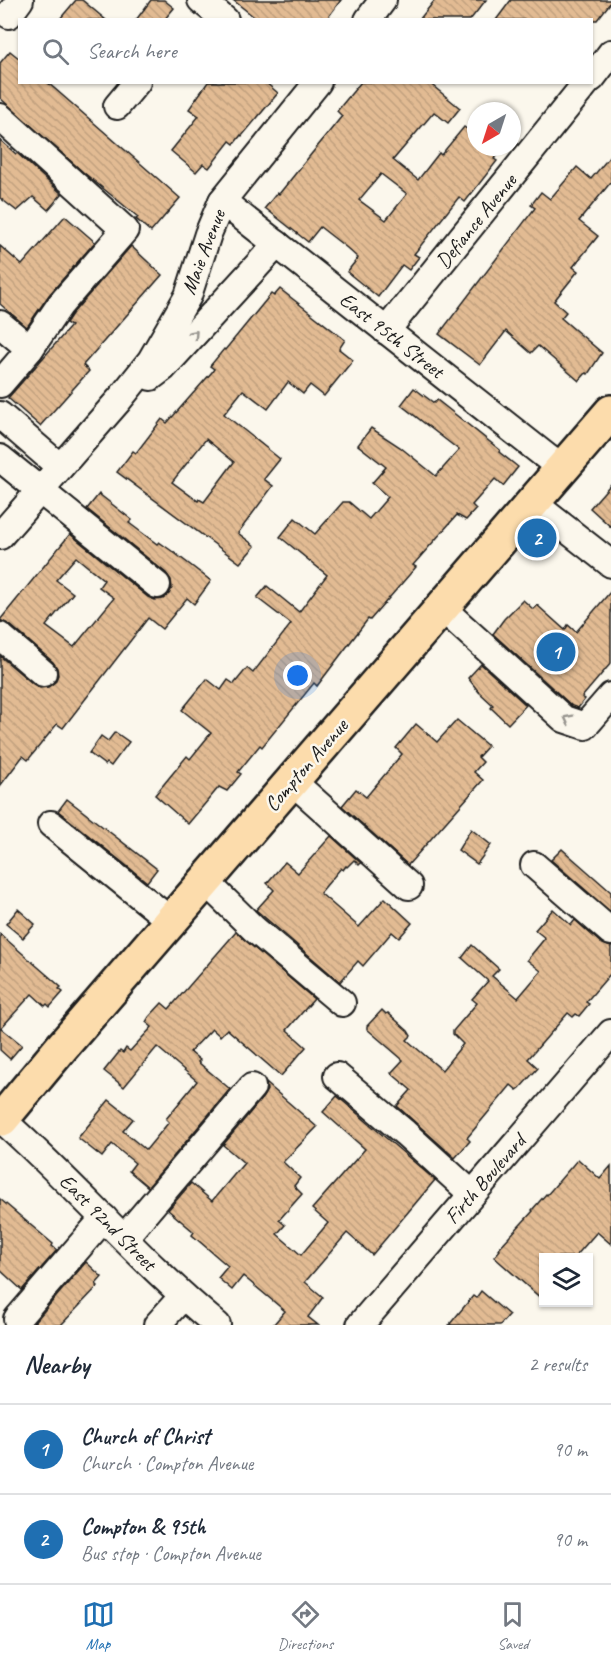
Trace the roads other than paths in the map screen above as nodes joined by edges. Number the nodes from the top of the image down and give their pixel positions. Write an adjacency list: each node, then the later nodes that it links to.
1 (383, 0): 4 (street)
2 (199, 5): 3 (street)
3 (222, 18)
4 (370, 18)
5 (611, 53): 6 (street)
6 (593, 76)
7 (135, 84): 10 (street)
8 (585, 84): 15 (street, Defiance Avenue)
9 (311, 85): 12 (street, Maie Avenue)
10 (117, 106)
11 (0, 117): 16 (street)
12 (222, 201): 13 (street, East 95th Street); 18 (street, Maie Avenue)
13 (278, 244): 15 (street, East 95th Street); 18 (street, Maie Avenue, one-way to 13)
14 (0, 324): 16 (street)
15 (387, 331): 23 (street, East 95th Street)
16 (30, 349): 17 (street)
17 (0, 384)
18 (119, 400): 22 (street, Maie Avenue)
19 (611, 412): 23 (main road, Compton Avenue)
20 (0, 414): 22 (street)
21 (0, 458): 24 (street)
22 (60, 467): 24 (street, Maie Avenue)
23 (562, 469): 25 (main road, Compton Avenue)
24 (39, 491): 26 (street, Maie Avenue); 28 (street)
25 (533, 503): 27 (street); 29 (main road, Compton Avenue)
26 (0, 536)
27 (611, 564)
28 (157, 585)
29 (442, 608): 32 (street, one-way to 29); 33 (main road, Compton Avenue)
30 (0, 636): 31 (street)
31 (43, 673)
32 (611, 696)
33 (292, 781): 36 (main road, Compton Avenue); 37 (street)
34 (51, 824): 38 (street)
35 (534, 865): 39 (street)
36 (205, 881): 38 (main road, Compton Avenue); 40 (street)
37 (410, 886)
38 (171, 921): 44 (main road, Compton Avenue)
39 (611, 932)
40 (342, 1003)
41 (611, 1033): 45 (street, Firth Boulevard)
42 (337, 1076): 45 (street)
43 (252, 1088): 47 (street)
44 (1, 1118): 46 (street, East 92nd Street)
45 (472, 1194): 52 (street, Firth Boulevard)
46 (105, 1218): 47 (street, East 92nd Street); 49 (street)
47 (124, 1238): 48 (street, East 92nd Street)
48 (183, 1296): 50 (street); 51 (street, East 92nd Street)
49 (17, 1319)
50 (157, 1325)
51 (217, 1325)
52 (360, 1325)

